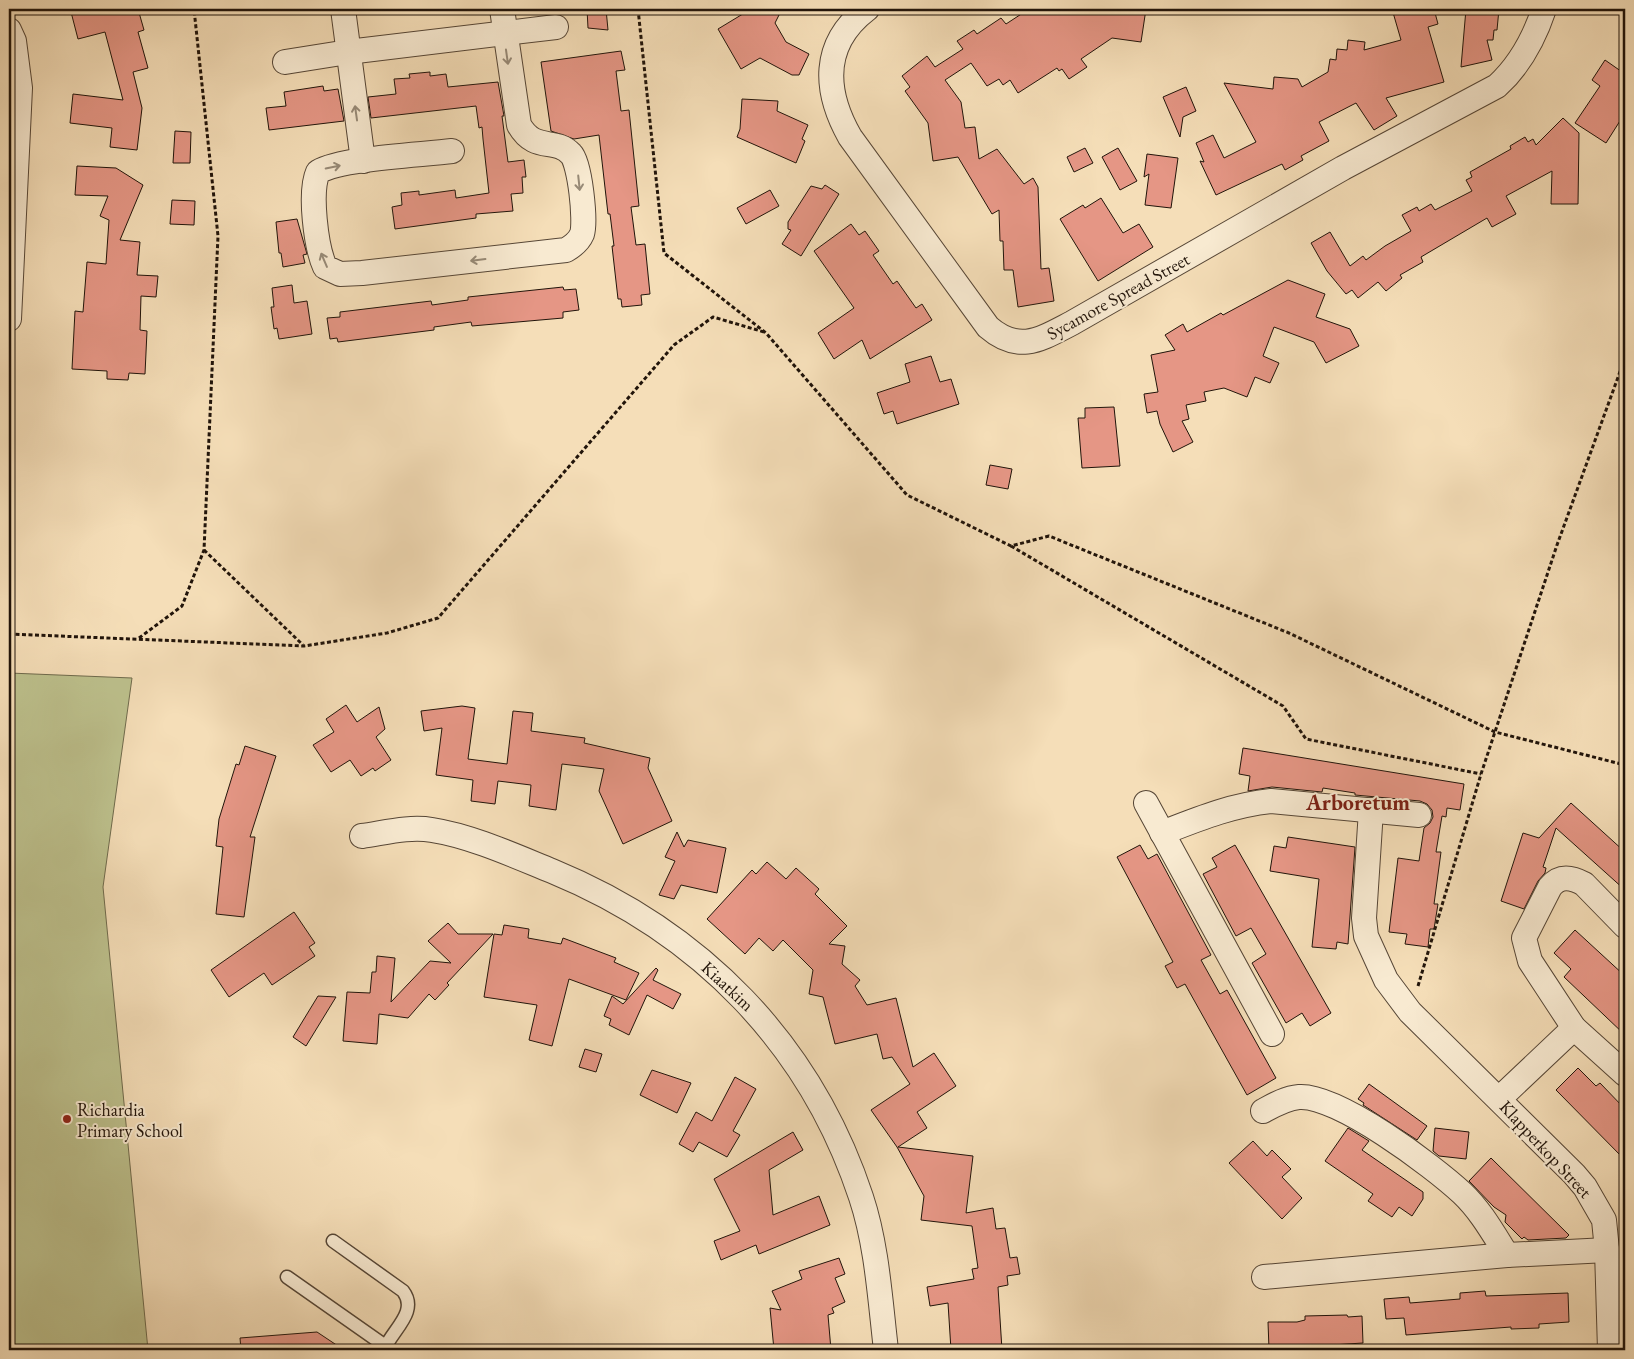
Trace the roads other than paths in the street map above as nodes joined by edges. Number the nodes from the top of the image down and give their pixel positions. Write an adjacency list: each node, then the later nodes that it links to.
1 (343, 9): 7 (street)
2 (867, 9): 3 (street, Sycamore Spread Street)
3 (1544, 9)
4 (503, 20): 5 (street); 7 (street); 10 (street, one-way to 10)
5 (556, 27)
6 (9, 30): 11 (street)
7 (348, 52): 8 (street); 10 (street, one-way to 7)
8 (285, 62)
9 (452, 151): 10 (street)
10 (363, 161)
11 (9, 319)
12 (1146, 803): 15 (street)
13 (1371, 810): 14 (street); 15 (street); 21 (street, Klapperkop Street)
14 (1419, 815)
15 (1162, 833): 19 (street)
16 (362, 836): 29 (street, Kiaatkim)
17 (1625, 926): 18 (street)
18 (1574, 1028): 20 (street); 21 (street)
19 (1272, 1034)
20 (1625, 1074)
21 (1499, 1099): 24 (street, Klapperkop Street)
22 (1263, 1110): 25 (street)
23 (333, 1241): 28 (lane)
24 (1608, 1250): 25 (street); 30 (street, Klapperkop Street)
25 (1507, 1255): 26 (street)
26 (1264, 1276)
27 (287, 1277): 28 (lane)
28 (387, 1349)
29 (886, 1350)
30 (1610, 1350)

